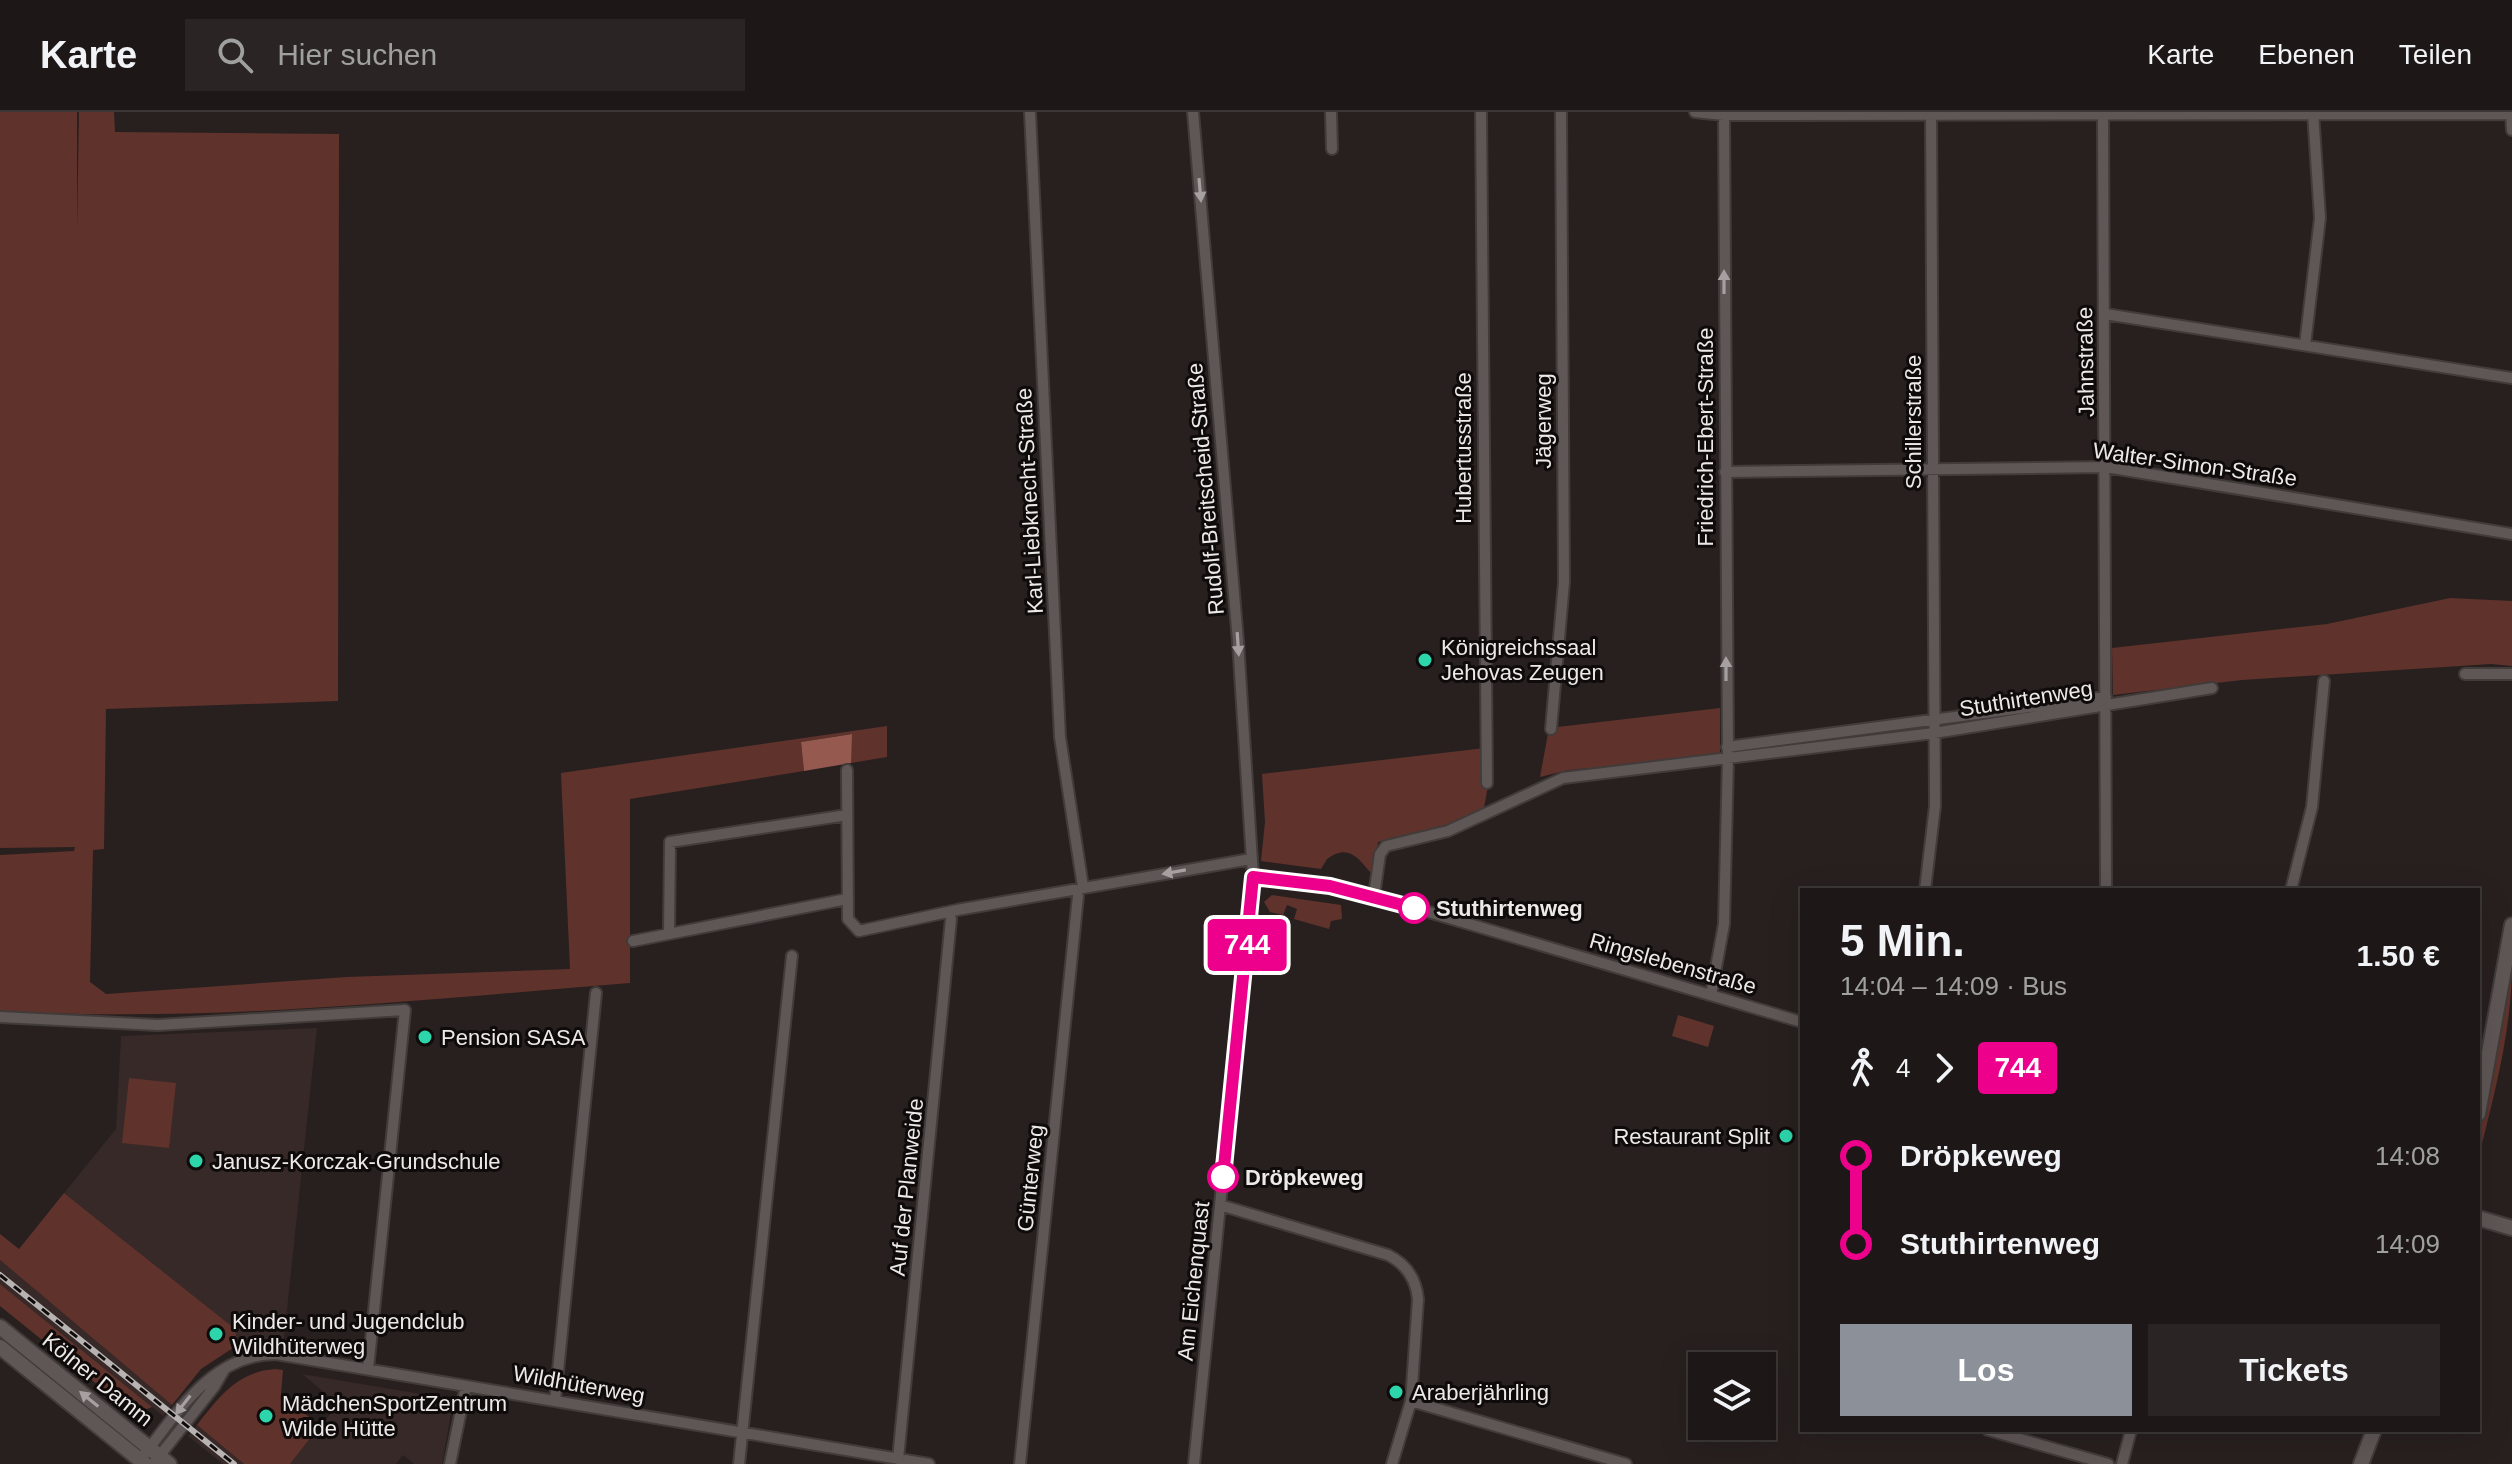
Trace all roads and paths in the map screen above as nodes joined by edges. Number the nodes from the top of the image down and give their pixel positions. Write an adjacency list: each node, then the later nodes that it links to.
1 (1030, 112): 38 (street, Karl-Liebknecht-Straße)
2 (1193, 112): 33 (street, Rudolf-Breitscheid-Straße, one-way to 33)
3 (1331, 112): 14 (street)
4 (1481, 112): 31 (street, Hubertusstraße)
5 (1561, 112): 28 (street, Jägerweg)
6 (1695, 112): 12 (street)
7 (1825, 113): 8 (street); 12 (street)
8 (1931, 113): 10 (street); 19 (street, Schillerstraße)
9 (2512, 113): 11 (street); 13 (street)
10 (2103, 114): 11 (street); 15 (street, Jahnstraße)
11 (2314, 114): 16 (street)
12 (1724, 115): 20 (street, Friedrich-Ebert-Straße, one-way to 12)
13 (2512, 130)
14 (1332, 149)
15 (2105, 314): 16 (street); 18 (street, Jahnstraße)
16 (2305, 345): 17 (street)
17 (2512, 378)
18 (2106, 467): 19 (street, Walter-Simon-Straße); 21 (street, Walter-Simon-Straße); 26 (street, Jahnstraße)
19 (1934, 469): 20 (street, Walter-Simon-Straße); 27 (street, Schillerstraße)
20 (1725, 472): 29 (street, Friedrich-Ebert-Straße, one-way to 20)
21 (2512, 534)
22 (2465, 674): 23 (street)
23 (2512, 674)
24 (2324, 681): 37 (street)
25 (2212, 688): 26 (street, Stuthirtenweg)
26 (2106, 701): 27 (street, Stuthirtenweg); 36 (street, Jahnstraße)
27 (1934, 727): 29 (street, Stuthirtenweg); 35 (street, Schillerstraße)
28 (1551, 729)
29 (1728, 752): 39 (street, Stuthirtenweg); 47 (street, Friedrich-Ebert-Straße)
30 (847, 770): 32 (street)
31 (1487, 783)
32 (847, 815): 40 (street); 43 (street)
33 (1251, 861): 34 (street, Am Eichenquast); 38 (street, one-way to 38)
34 (1253, 877): 39 (street, Ringslebenstraße); 51 (street, Am Eichenquast)
35 (1925, 888)
36 (2106, 888)
37 (2292, 888)
38 (1080, 892): 40 (street); 69 (street, Günterweg)
39 (1374, 896): 47 (street, Ringslebenstraße)
40 (847, 899): 43 (street)
41 (951, 919): 65 (street, Auf der Planweide)
42 (2512, 925): 50 (street)
43 (669, 934): 44 (street)
44 (633, 941)
45 (792, 956): 63 (street)
46 (596, 993): 58 (street)
47 (1711, 995): 49 (street, Ringslebenstraße)
48 (0, 1017): 56 (street)
49 (1800, 1021)
50 (2482, 1076)
51 (1220, 1205): 59 (street); 70 (street, Am Eichenquast)
52 (2480, 1219): 53 (street)
53 (2512, 1228)
54 (0, 1327): 64 (street, Kölner Damm, one-way to 54)
55 (0, 1347): 64 (street, Kölner Damm)
56 (368, 1369): 57 (street, Wildhüterweg); 64 (street, Wildhüterweg)
57 (466, 1386): 58 (street, Wildhüterweg); 66 (street)
58 (555, 1401): 63 (street, Wildhüterweg)
59 (1411, 1401): 71 (street); 72 (street)
60 (1995, 1432): 73 (street)
61 (2130, 1432): 74 (street)
62 (2373, 1432): 75 (street)
63 (743, 1433): 65 (street, Wildhüterweg); 67 (street)
64 (152, 1459)
65 (898, 1459): 68 (street, Wildhüterweg)
66 (450, 1464)
67 (739, 1464)
68 (929, 1464)
69 (1020, 1464)
70 (1194, 1464)
71 (1392, 1464)
72 (1626, 1464)
73 (2108, 1464)
74 (2122, 1464)
75 (2361, 1464)

